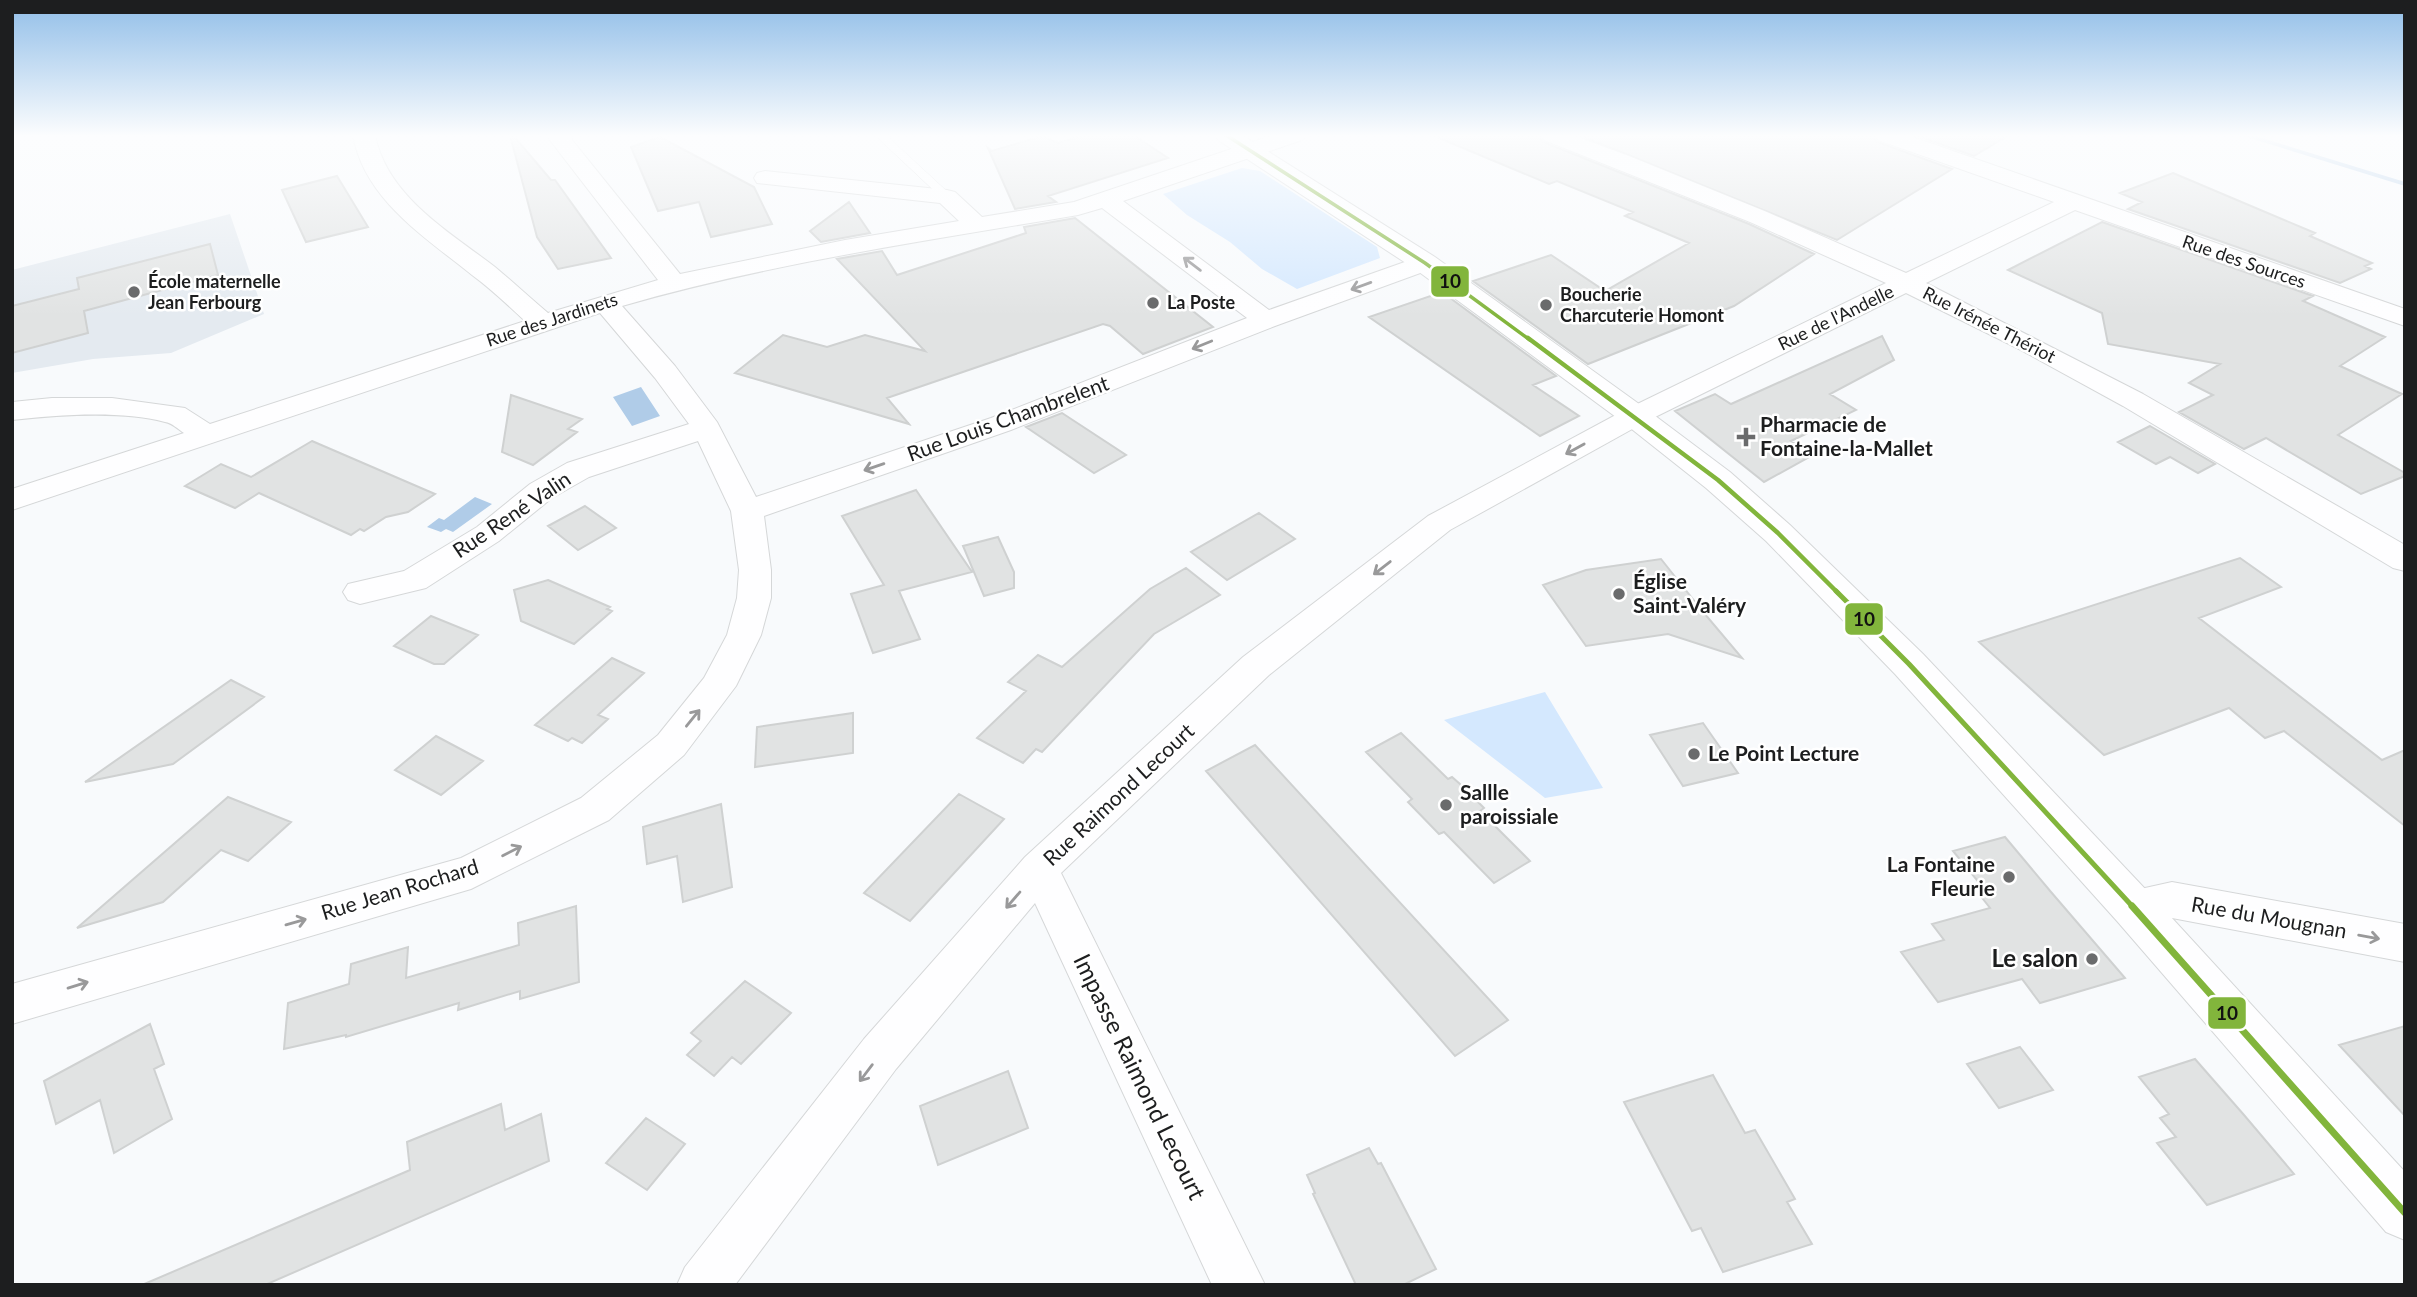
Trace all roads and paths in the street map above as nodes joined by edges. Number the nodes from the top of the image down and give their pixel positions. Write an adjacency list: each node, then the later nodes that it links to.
1 (394, 196): 18 (street)
2 (605, 196): 13 (street)
3 (933, 196): 8 (street)
4 (1120, 196): 9 (street, Rue des Jardinets)
5 (1322, 196): 12 (street)
6 (1705, 196): 14 (street, Rue Irénée Thériot)
7 (2058, 196): 10 (street, Rue des Sources)
8 (947, 197): 11 (street)
9 (1107, 200): 11 (street, Rue des Jardinets); 17 (street, one-way to 9)
10 (2074, 201): 14 (street, Rue de l'Andelle); 16 (street, Rue des Sources)
11 (977, 225): 13 (street, Rue des Jardinets)
12 (1425, 263): 17 (street, Rue Louis Chambrelent, one-way to 17); 20 (street)
13 (674, 283): 15 (street, Rue des Jardinets)
14 (1906, 283): 20 (street, Rue de l'Andelle); 25 (street, Rue Irénée Thériot)
15 (605, 303): 18 (street, Rue des Jardinets); 21 (street, Rue Jean Rochard)
16 (2405, 318)
17 (1266, 320): 24 (street, Rue Louis Chambrelent, one-way to 24)
18 (542, 322): 22 (street, Rue des Jardinets)
19 (12, 411): 22 (street)
20 (1635, 416): 27 (street, Rue Raimond Lecourt, one-way to 27); 28 (street)
21 (707, 428): 24 (street, Rue Jean Rochard); 26 (street, Rue René Valin)
22 (207, 435): 23 (street, Rue des Jardinets)
23 (12, 500)
24 (747, 511): 30 (street, Rue Jean Rochard, one-way to 24)
25 (2405, 561)
26 (360, 592)
27 (1039, 869): 32 (street, Rue Raimond Lecourt, one-way to 32); 33 (street, Impasse Raimond Lecourt)
28 (2133, 907): 29 (street, Rue du Mougnan, one-way to 29); 31 (street)
29 (2405, 943)
30 (12, 1004)
31 (2405, 1213)
32 (703, 1285)
33 (1238, 1285)

